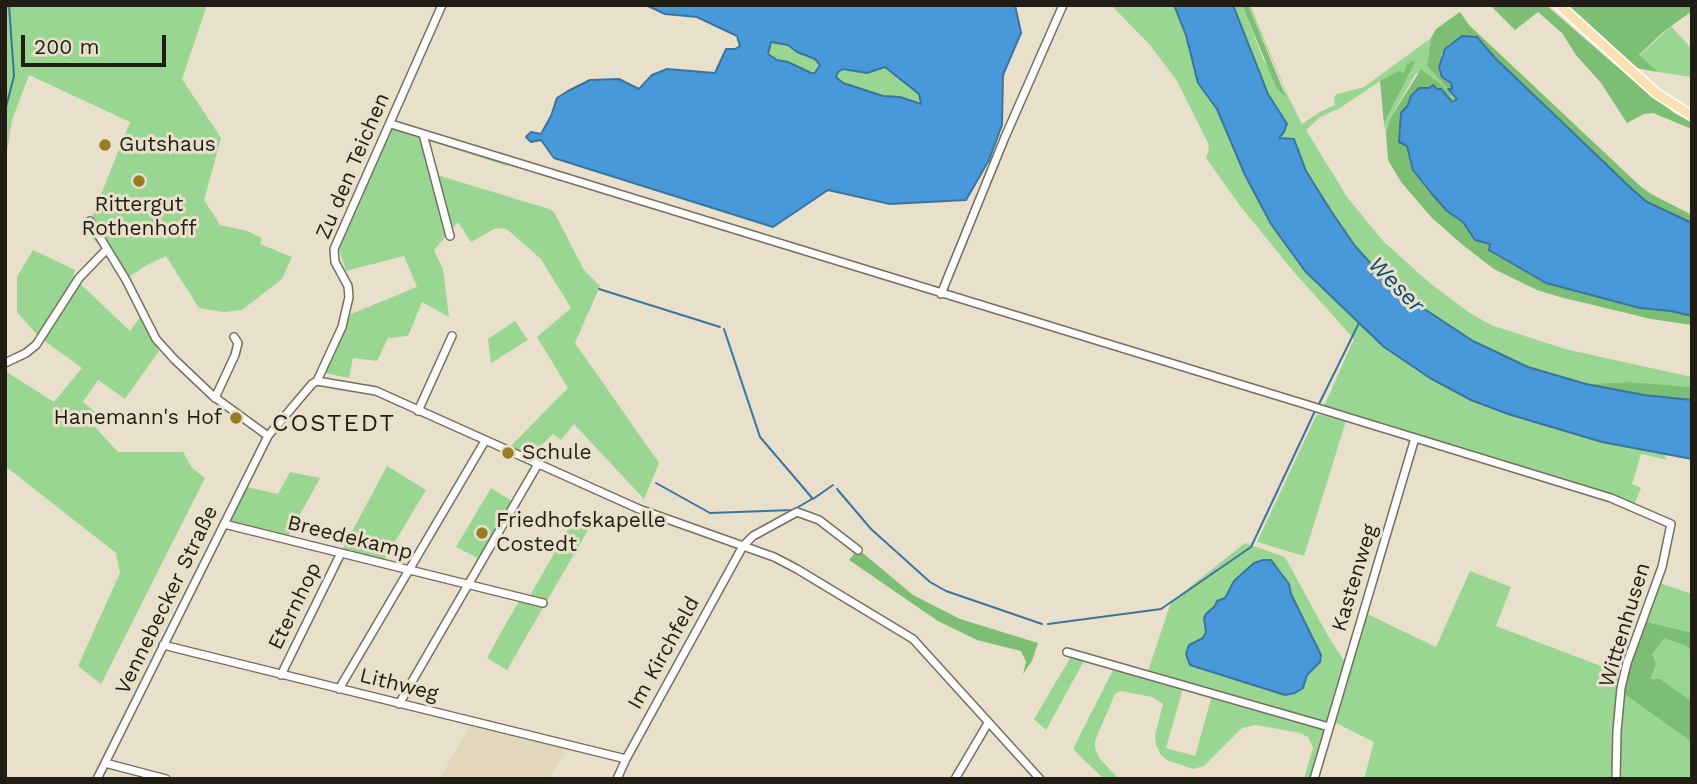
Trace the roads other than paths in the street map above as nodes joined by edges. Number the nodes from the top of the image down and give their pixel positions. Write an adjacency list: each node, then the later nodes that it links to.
1 (442, 5): 5 (street, Zu den Teichen)
2 (1063, 5): 10 (street)
3 (1559, 5): 4 (main road)
4 (1692, 116)
5 (391, 124): 6 (street); 14 (street, Zu den Teichen)
6 (423, 134): 8 (street); 10 (street)
7 (90, 221): 9 (street)
8 (450, 236)
9 (107, 249): 13 (street); 15 (street)
10 (941, 294): 18 (street)
11 (452, 336): 16 (street)
12 (234, 337): 15 (street)
13 (5, 363)
14 (317, 382): 16 (street); 17 (street, Zu den Teichen)
15 (215, 398): 17 (street)
16 (418, 411): 19 (street)
17 (268, 436): 21 (street, Vennebecker Straße)
18 (1415, 438): 34 (street, Kastenweg); 43 (street, Wittenhusen)
19 (485, 441): 20 (street); 25 (street)
20 (538, 464): 22 (street); 26 (street)
21 (224, 524): 24 (street, Breedekamp); 28 (street, Vennebecker Straße)
22 (743, 546): 23 (street); 33 (street); 35 (street, Im Kirchfeld)
23 (858, 550)
24 (341, 553): 25 (street, Breedekamp); 30 (street, Eternhop)
25 (409, 570): 26 (street, Breedekamp); 31 (street)
26 (468, 585): 27 (street, Breedekamp); 32 (street)
27 (543, 603)
28 (163, 645): 30 (street, Lithweg); 36 (street, Vennebecker Straße)
29 (1067, 652): 34 (street)
30 (281, 675): 31 (street, Lithweg)
31 (339, 689): 32 (street, Lithweg)
32 (399, 704): 35 (street, Lithweg)
33 (988, 723): 40 (street); 41 (street)
34 (1329, 727): 42 (street, Kastenweg)
35 (626, 759): 39 (street, Im Kirchfeld)
36 (105, 763): 37 (street, Vennebecker Straße); 38 (street)
37 (97, 779)
38 (166, 779)
39 (617, 779)
40 (955, 779)
41 (1040, 779)
42 (1314, 779)
43 (1616, 779)

